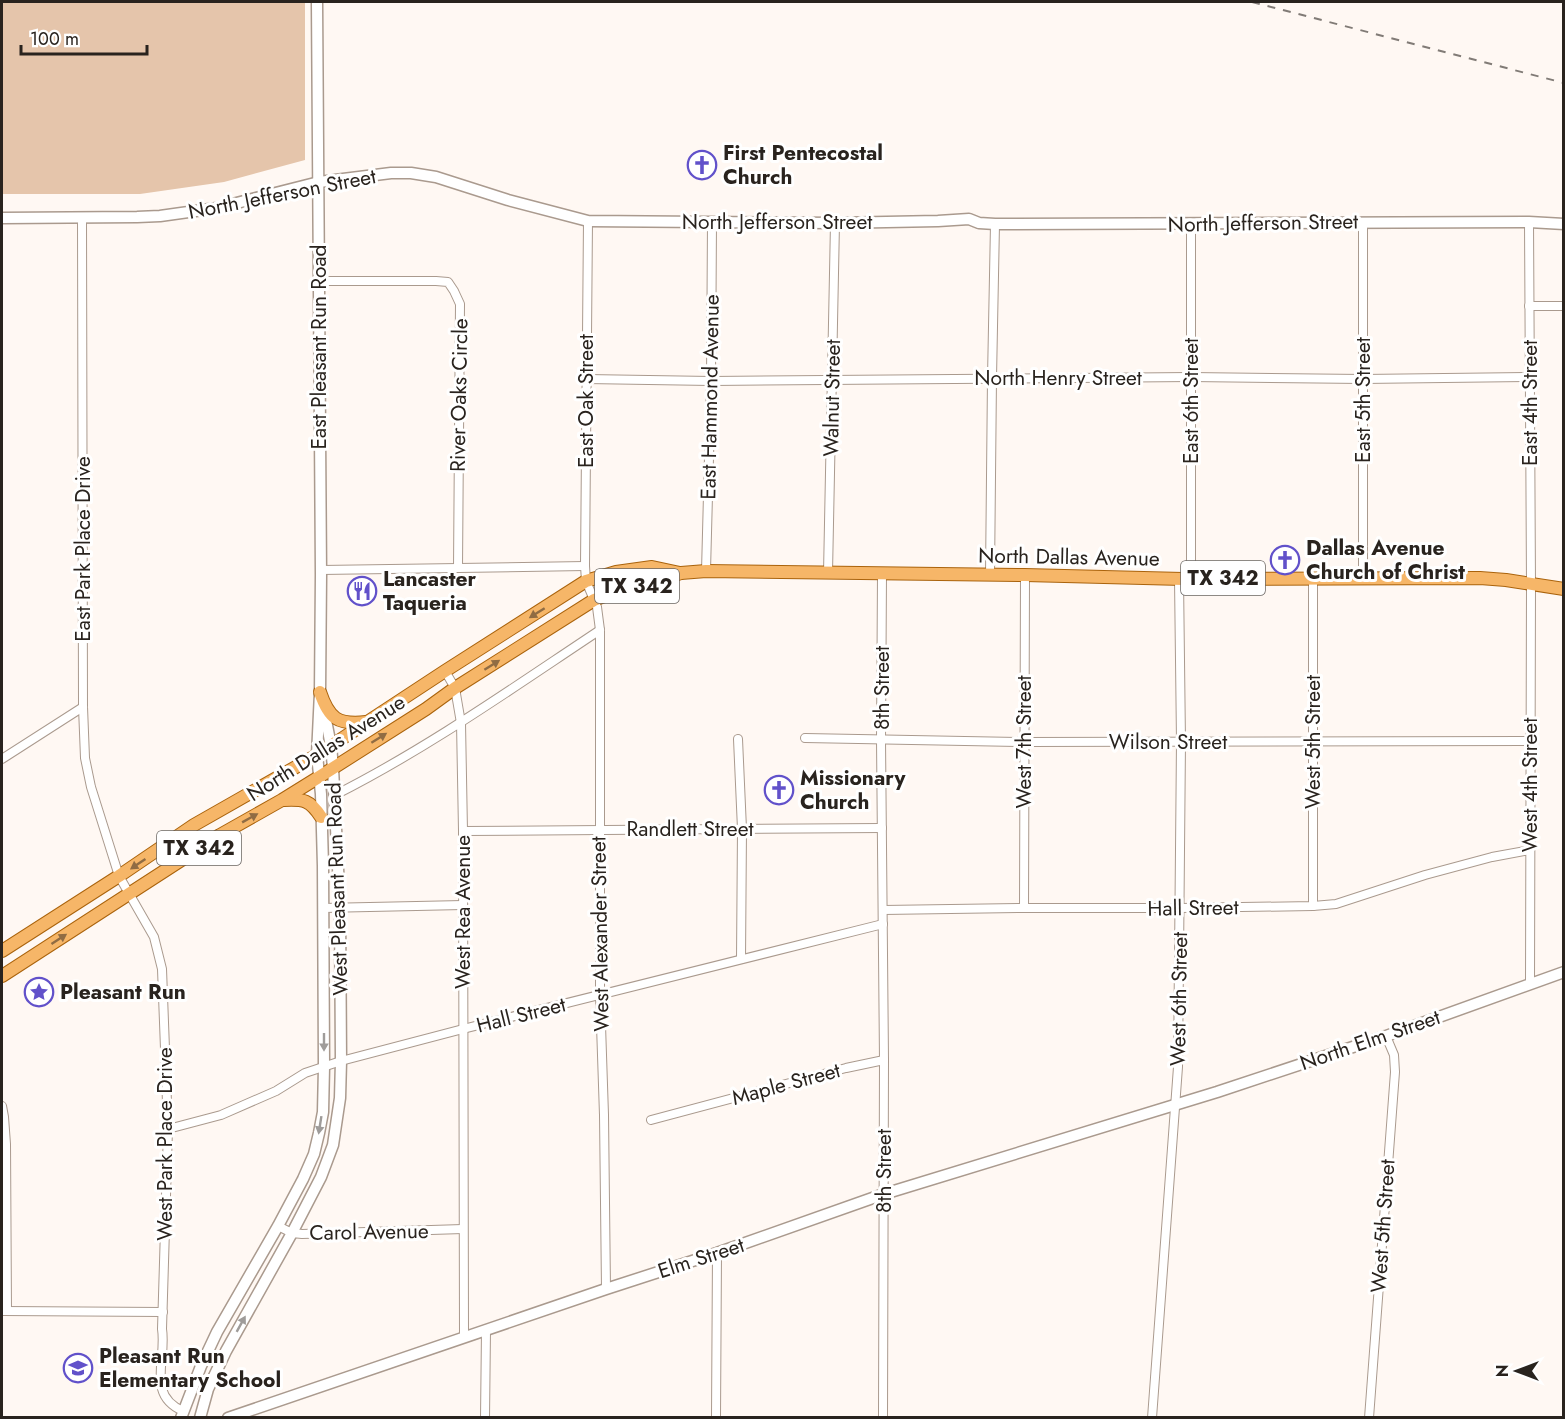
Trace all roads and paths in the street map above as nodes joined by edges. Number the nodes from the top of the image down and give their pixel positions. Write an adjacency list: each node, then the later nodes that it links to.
1 (317, 2): 2 (street, East Pleasant Run Road)
2 (319, 182): 3 (street, North Jefferson Street); 5 (street, North Jefferson Street); 13 (street, East Pleasant Run Road)
3 (82, 217): 4 (street, North Jefferson Street); 43 (street, East Park Place Drive)
4 (2, 218)
5 (588, 221): 6 (street, North Jefferson Street); 19 (street, East Oak Street)
6 (712, 222): 9 (street, North Jefferson Street); 22 (street, East Hammond Avenue)
7 (1363, 222): 8 (street, North Jefferson Street); 11 (street, North Jefferson Street); 21 (street, East 5th Street)
8 (1529, 222): 12 (street, North Jefferson Street); 14 (street, East 4th Street)
9 (835, 223): 10 (street, North Jefferson Street); 20 (street, Walnut Street)
10 (995, 224): 11 (street, North Jefferson Street); 18 (street)
11 (1191, 224): 16 (street, East 6th Street)
12 (1563, 224)
13 (319, 280): 24 (street, River Oaks Circle); 25 (street, East Pleasant Run Road)
14 (1529, 306): 15 (street); 17 (street, East 4th Street)
15 (1563, 306)
16 (1191, 377): 18 (street, North Henry Street); 21 (street, North Henry Street); 33 (street, East 6th Street)
17 (1530, 377): 21 (street, North Henry Street); 36 (street, East 4th Street)
18 (992, 378): 20 (street, North Henry Street); 30 (street)
19 (586, 379): 22 (street, North Henry Street); 23 (street, East Oak Street)
20 (833, 380): 22 (street, North Henry Street); 28 (street, Walnut Street)
21 (1363, 380): 34 (street, East 5th Street)
22 (711, 381): 26 (street, East Hammond Avenue)
23 (585, 566): 24 (street); 35 (street, East Oak Street)
24 (458, 568): 25 (street)
25 (321, 570): 42 (street, East Pleasant Run Road)
26 (706, 571): 27 (main road, North Dallas Avenue / TX 342); 28 (main road, North Dallas Avenue / TX 342)
27 (681, 573): 35 (main road, North Dallas Avenue / TX 342); 38 (main road, North Dallas Avenue / TX 342)
28 (828, 573): 29 (main road, North Dallas Avenue / TX 342)
29 (882, 574): 30 (main road, North Dallas Avenue / TX 342); 48 (street, 8th Street)
30 (990, 575): 31 (main road, North Dallas Avenue / TX 342)
31 (1025, 575): 33 (main road, North Dallas Avenue / TX 342); 51 (street, West 7th Street)
32 (1313, 578): 33 (main road, North Dallas Avenue / TX 342); 34 (main road, North Dallas Avenue / TX 342); 49 (street, West 5th Street)
33 (1185, 579): 52 (street, West 6th Street)
34 (1363, 579): 36 (main road, North Dallas Avenue / TX 342)
35 (586, 581): 38 (street, West Alexander Street); 40 (main road, North Dallas Avenue / TX 342, one-way to 40)
36 (1531, 585): 37 (main road, North Dallas Avenue / TX 342); 50 (street, West 4th Street)
37 (1563, 589)
38 (594, 600): 39 (street, West Alexander Street); 41 (main road, North Dallas Avenue / TX 342, one-way to 38)
39 (600, 630): 45 (street); 63 (street, West Alexander Street)
40 (445, 671): 41 (street, West Rea Avenue); 44 (main road, North Dallas Avenue / TX 342)
41 (455, 688): 45 (street, West Rea Avenue); 56 (main road, North Dallas Avenue / TX 342, one-way to 41)
42 (320, 693): 44 (main road); 53 (street, West Pleasant Run Road); 54 (street, West Pleasant Run Road)
43 (83, 707): 55 (street); 68 (street, East Park Place Drive)
44 (367, 722): 53 (main road, North Dallas Avenue / TX 342)
45 (461, 723): 58 (street); 65 (street, West Rea Avenue)
46 (805, 738): 48 (street, Wilson Street)
47 (738, 739): 64 (street)
48 (881, 740): 51 (street, Wilson Street); 62 (street, 8th Street)
49 (1313, 740): 50 (street, Wilson Street); 52 (street, Wilson Street); 71 (street, West 5th Street)
50 (1530, 741): 67 (street, West 4th Street)
51 (1024, 742): 52 (street, Wilson Street); 74 (street, West 7th Street)
52 (1181, 742): 75 (street, West 6th Street)
53 (331, 746): 54 (main road, North Dallas Avenue / TX 342); 56 (street, West Pleasant Run Road)
54 (317, 755): 57 (street, West Pleasant Run Road); 61 (main road, North Dallas Avenue / TX 342)
55 (2, 759)
56 (333, 768): 57 (main road, North Dallas Avenue / TX 342); 58 (street, West Pleasant Run Road)
57 (319, 777): 59 (main road, North Dallas Avenue / TX 342); 60 (street, West Pleasant Run Road)
58 (335, 795): 73 (street, West Pleasant Run Road)
59 (282, 800): 60 (main road); 66 (main road, North Dallas Avenue / TX 342, one-way to 59)
60 (321, 817): 72 (street, West Pleasant Run Road)
61 (194, 825): 66 (main road); 68 (main road, North Dallas Avenue / TX 342, one-way to 68)
62 (882, 828): 64 (street, Randlett Street); 76 (street, 8th Street)
63 (599, 829): 64 (street, Randlett Street); 65 (street, Randlett Street); 85 (street, West Alexander Street)
64 (742, 829): 81 (street)
65 (463, 831): 70 (street, West Rea Avenue)
66 (206, 844): 69 (main road, North Dallas Avenue / TX 342)
67 (1530, 850): 71 (street, Hall Street); 84 (street, West 4th Street)
68 (119, 876): 69 (street, West Park Place Drive); 78 (main road, North Dallas Avenue / TX 342)
69 (129, 894): 79 (main road, North Dallas Avenue / TX 342, one-way to 69); 94 (street, West Park Place Drive)
70 (463, 905): 73 (street); 86 (street, West Rea Avenue)
71 (1313, 906): 75 (street, Hall Street)
72 (323, 908): 73 (street); 90 (street, West Pleasant Run Road, one-way to 90)
73 (340, 908): 89 (street, West Pleasant Run Road)
74 (1024, 908): 75 (street, Hall Street); 76 (street, Hall Street)
75 (1180, 908): 91 (street, West 6th Street)
76 (883, 910): 77 (street, 8th Street)
77 (883, 924): 81 (street, Hall Street); 88 (street, 8th Street)
78 (29, 934): 79 (main road); 80 (main road, North Dallas Avenue / TX 342)
79 (41, 950): 83 (main road, North Dallas Avenue / TX 342)
80 (2, 951)
81 (741, 959): 85 (street, Hall Street)
82 (1563, 972): 84 (street, North Elm Street)
83 (2, 975)
84 (1530, 984): 87 (street, North Elm Street)
85 (600, 995): 86 (street, Hall Street); 100 (street, West Alexander Street)
86 (463, 1029): 89 (street, Hall Street); 97 (street, West Rea Avenue)
87 (1386, 1036): 91 (street, North Elm Street); 112 (street, West 5th Street)
88 (884, 1060): 93 (street, Maple Street); 95 (street, 8th Street)
89 (341, 1061): 90 (street, Hall Street); 98 (street, West Pleasant Run Road)
90 (324, 1067): 94 (street, Hall Street); 96 (street, West Pleasant Run Road, one-way to 96)
91 (1176, 1105): 95 (street, Elm Street); 111 (street, West 6th Street)
92 (2, 1106): 101 (street)
93 (651, 1120)
94 (168, 1129): 102 (street, West Park Place Drive)
95 (884, 1194): 99 (street, Elm Street); 110 (street, 8th Street)
96 (278, 1226): 98 (street, Carol Avenue); 105 (street, West Pleasant Run Road)
97 (463, 1229): 98 (street, Carol Avenue); 104 (street, West Rea Avenue)
98 (292, 1233): 106 (street, West Pleasant Run Road, one-way to 98)
99 (717, 1253): 100 (street, Elm Street); 109 (street)
100 (606, 1288): 103 (street, Elm Street)
101 (4, 1311): 102 (street)
102 (163, 1312): 105 (street, West Park Place Drive)
103 (486, 1330): 104 (street, Elm Street); 108 (street)
104 (464, 1336): 107 (street, Elm Street)
105 (182, 1414): 106 (street)
106 (203, 1417)
107 (228, 1418)
108 (485, 1418)
109 (716, 1418)
110 (883, 1418)
111 (1152, 1418)
112 (1369, 1418)

